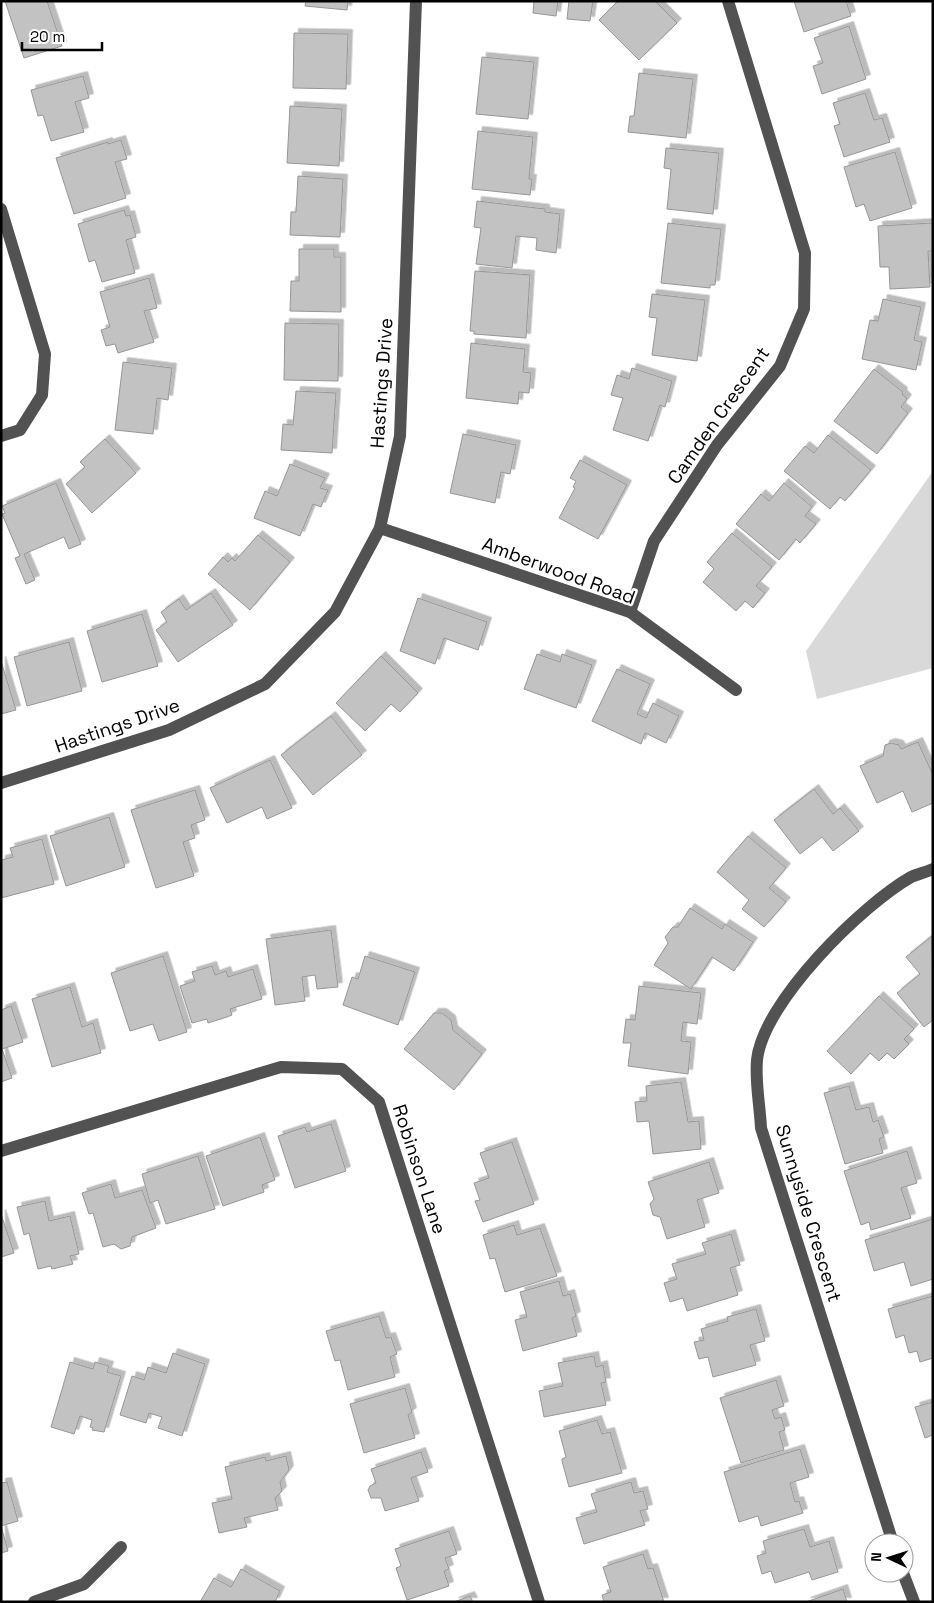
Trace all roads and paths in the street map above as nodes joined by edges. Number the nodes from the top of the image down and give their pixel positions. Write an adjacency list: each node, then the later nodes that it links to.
1 (416, 1): 5 (street, Hastings Drive)
2 (728, 1): 6 (street, Camden Crescent)
3 (1, 209): 4 (street)
4 (1, 436)
5 (380, 528): 6 (street, Amberwood Road); 8 (street, Hastings Drive)
6 (630, 612): 7 (street, Amberwood Road)
7 (736, 690)
8 (1, 783)
9 (933, 869): 11 (street, Sunnyside Crescent)
10 (1, 1151): 15 (street, Robinson Lane)
11 (891, 1533)
12 (121, 1547): 14 (street)
13 (907, 1583): 16 (street)
14 (34, 1602)
15 (539, 1602)
16 (914, 1602)

